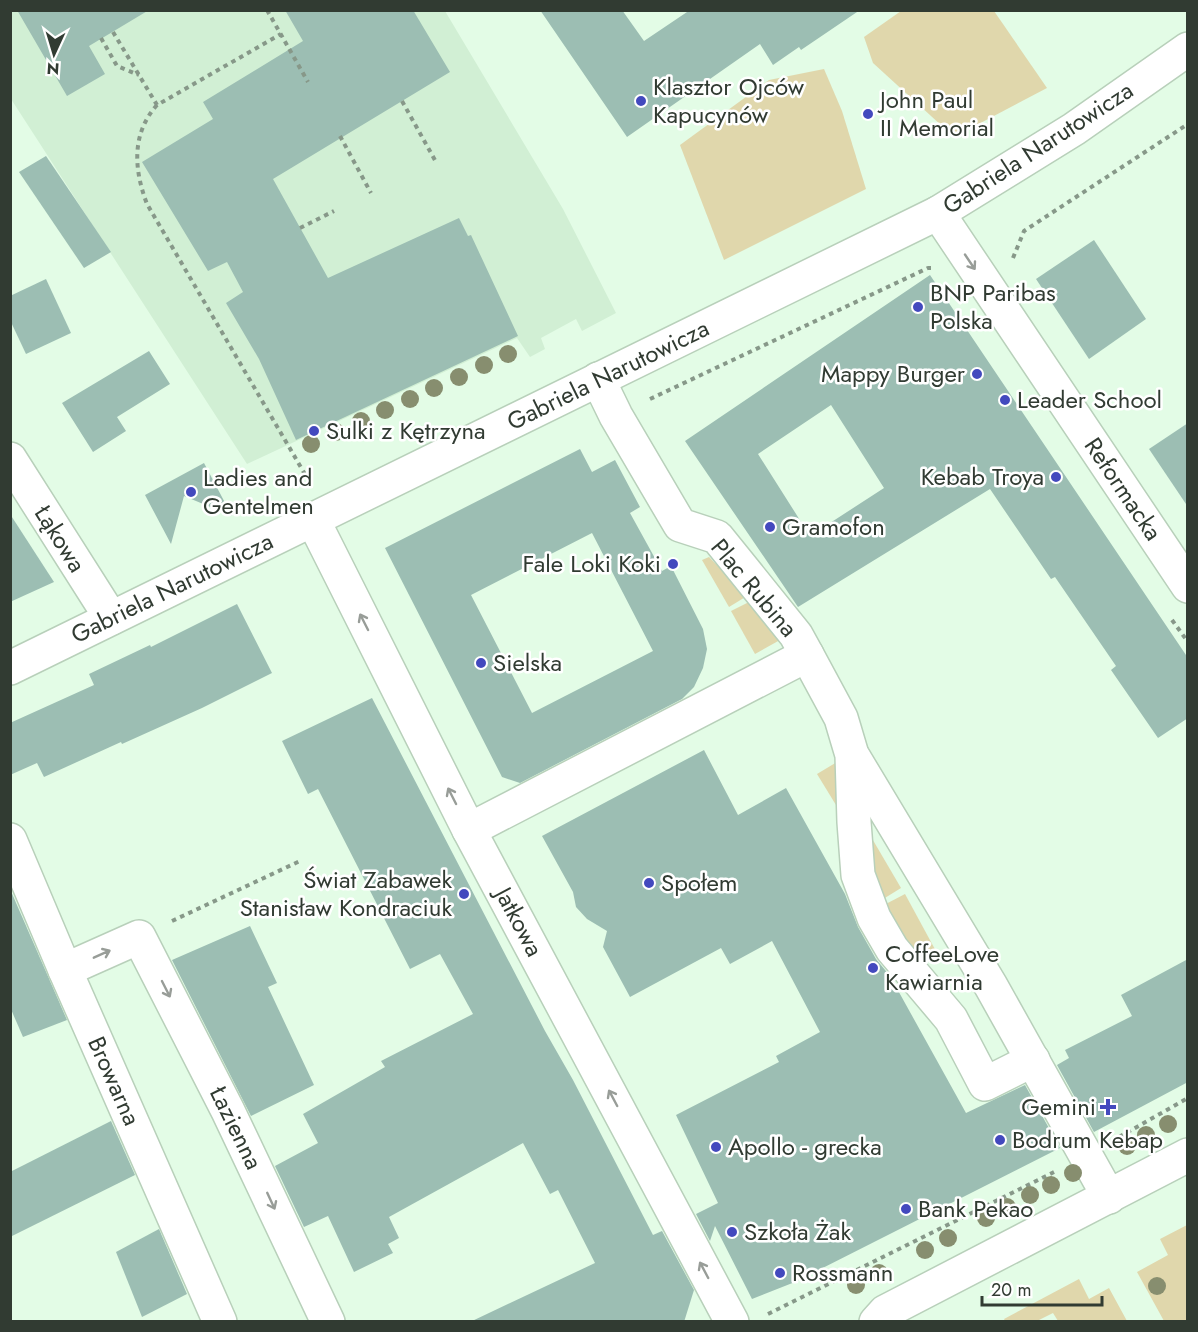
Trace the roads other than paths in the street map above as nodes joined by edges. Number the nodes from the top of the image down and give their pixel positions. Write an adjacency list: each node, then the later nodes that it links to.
1 (1188, 49): 2 (street, Gabriela Narutowicza)
2 (938, 213): 3 (street, Gabriela Narutowicza); 6 (street, Reformacka, one-way to 6)
3 (598, 379): 5 (street, Gabriela Narutowicza); 8 (street, Plac Rubina)
4 (10, 459): 7 (street, Łąkowa)
5 (313, 520): 7 (street, Gabriela Narutowicza); 11 (street, Jatkowa, one-way to 5)
6 (1188, 586)
7 (111, 618): 9 (street, Gabriela Narutowicza)
8 (807, 655): 10 (street, Plac Rubina); 11 (street)
9 (10, 668)
10 (852, 755): 14 (street, Plac Rubina); 15 (street, Plac Rubina)
11 (469, 830): 19 (street, Jatkowa, one-way to 11)
12 (10, 840): 13 (street, Browarna)
13 (64, 970): 20 (street, Browarna); 21 (street, Łazienna, one-way to 21)
14 (996, 996): 15 (street); 16 (street, Plac Rubina)
15 (951, 1019): 16 (street, Plac Rubina)
16 (1033, 1060): 18 (street, Plac Rubina)
17 (1188, 1155): 18 (street)
18 (1109, 1197): 22 (street)
19 (745, 1320)
20 (220, 1322)
21 (328, 1322)
22 (876, 1322)

